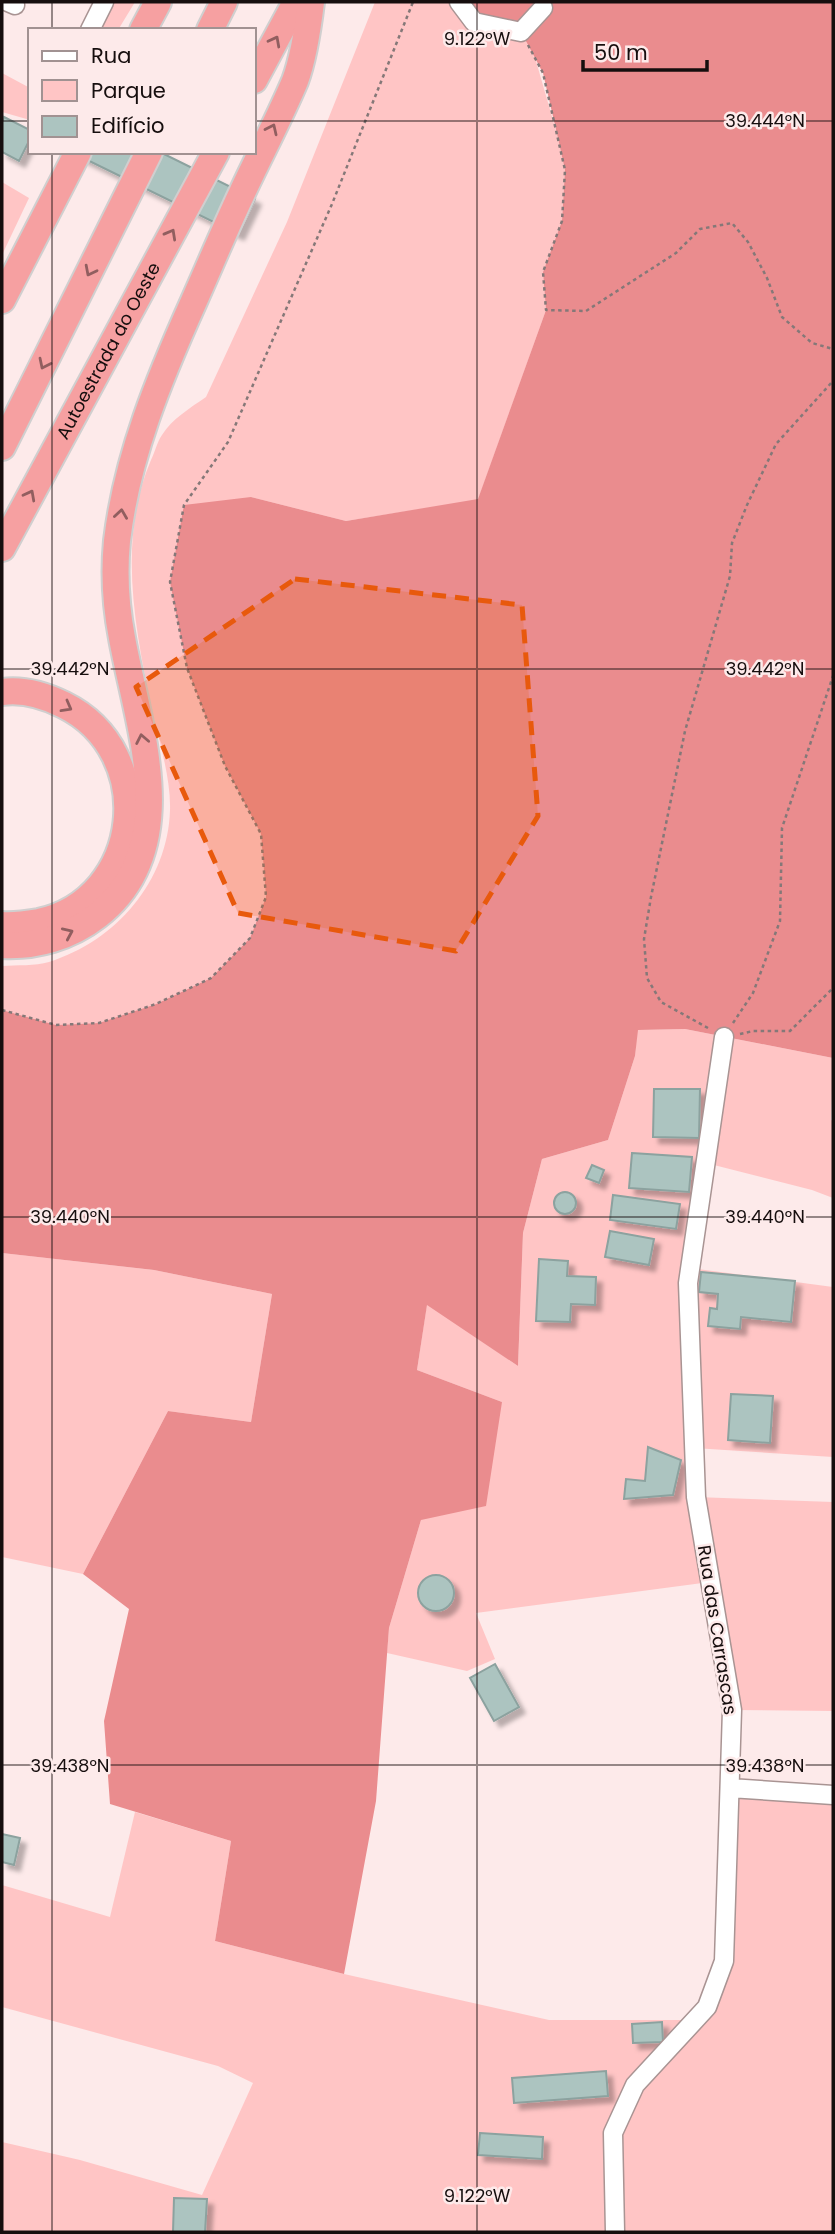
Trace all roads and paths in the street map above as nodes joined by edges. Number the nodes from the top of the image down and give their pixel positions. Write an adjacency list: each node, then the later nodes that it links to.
1 (104, 2): 9 (street)
2 (158, 2): 10 (highway)
3 (224, 2): 11 (highway)
4 (296, 2): 13 (highway, one-way to 4)
5 (311, 2): 25 (highway, one-way to 5)
6 (413, 2): 27 (path)
7 (459, 2): 12 (street)
8 (543, 8): 12 (street)
9 (91, 28)
10 (144, 28)
11 (211, 28)
12 (521, 32): 18 (path)
13 (256, 76)
14 (77, 154): 17 (highway)
15 (148, 154): 20 (highway, one-way to 20)
16 (215, 154): 21 (highway, Autoestrada do Oeste, one-way to 16)
17 (2, 300)
18 (833, 349)
19 (833, 381): 28 (path)
20 (2, 447)
21 (2, 548)
22 (833, 677): 28 (path)
23 (2, 692): 24 (highway, one-way to 24)
24 (2, 925)
25 (2, 945)
26 (833, 988): 28 (path)
27 (2, 1010)
28 (724, 1037): 29 (street, Rua das Carrascas)
29 (730, 1788): 30 (street); 31 (street, Rua das Carrascas)
30 (833, 1795)
31 (615, 2232)

